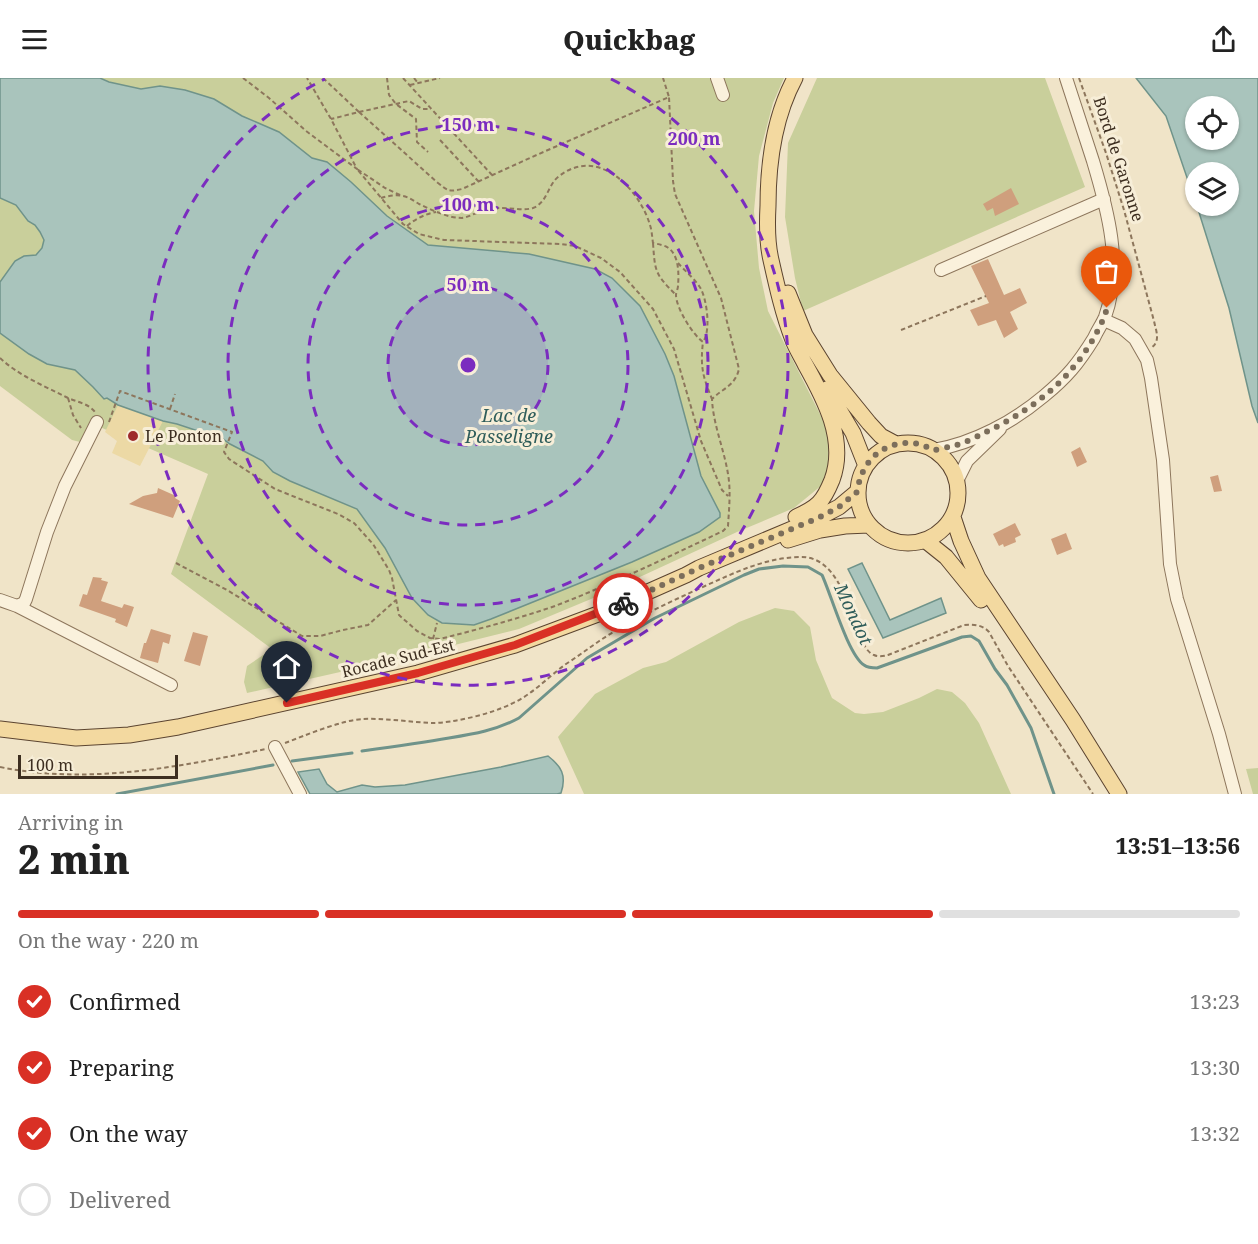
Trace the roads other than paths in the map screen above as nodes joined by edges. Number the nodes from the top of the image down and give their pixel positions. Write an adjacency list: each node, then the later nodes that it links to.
1 (717, 78): 5 (street)
2 (795, 78): 8 (main road)
3 (802, 78): 12 (main road)
4 (1066, 78): 6 (street)
5 (723, 95)
6 (1104, 199): 7 (street); 9 (street)
7 (942, 270)
8 (779, 295): 14 (main road); 20 (main road)
9 (1104, 320): 10 (street); 29 (street)
10 (1008, 422): 13 (street); 15 (street)
11 (97, 423): 22 (street)
12 (896, 444): 13 (main road); 14 (main road)
13 (934, 450): 15 (main road)
14 (866, 466): 16 (main road)
15 (957, 480): 17 (main road)
16 (857, 492): 18 (main road); 20 (main road, Rocade Sud-Est)
17 (953, 517): 19 (main road); 28 (main road)
18 (869, 525): 19 (main road); 20 (main road, Rocade Sud-Est)
19 (926, 541): 27 (main road)
20 (686, 575): 24 (main road, Rocade Sud-Est)
21 (0, 600): 22 (street)
22 (17, 606): 23 (street)
23 (171, 685)
24 (0, 729)
25 (276, 749): 26 (street)
26 (300, 794)
27 (1110, 794)
28 (1119, 794)
29 (1235, 794)

